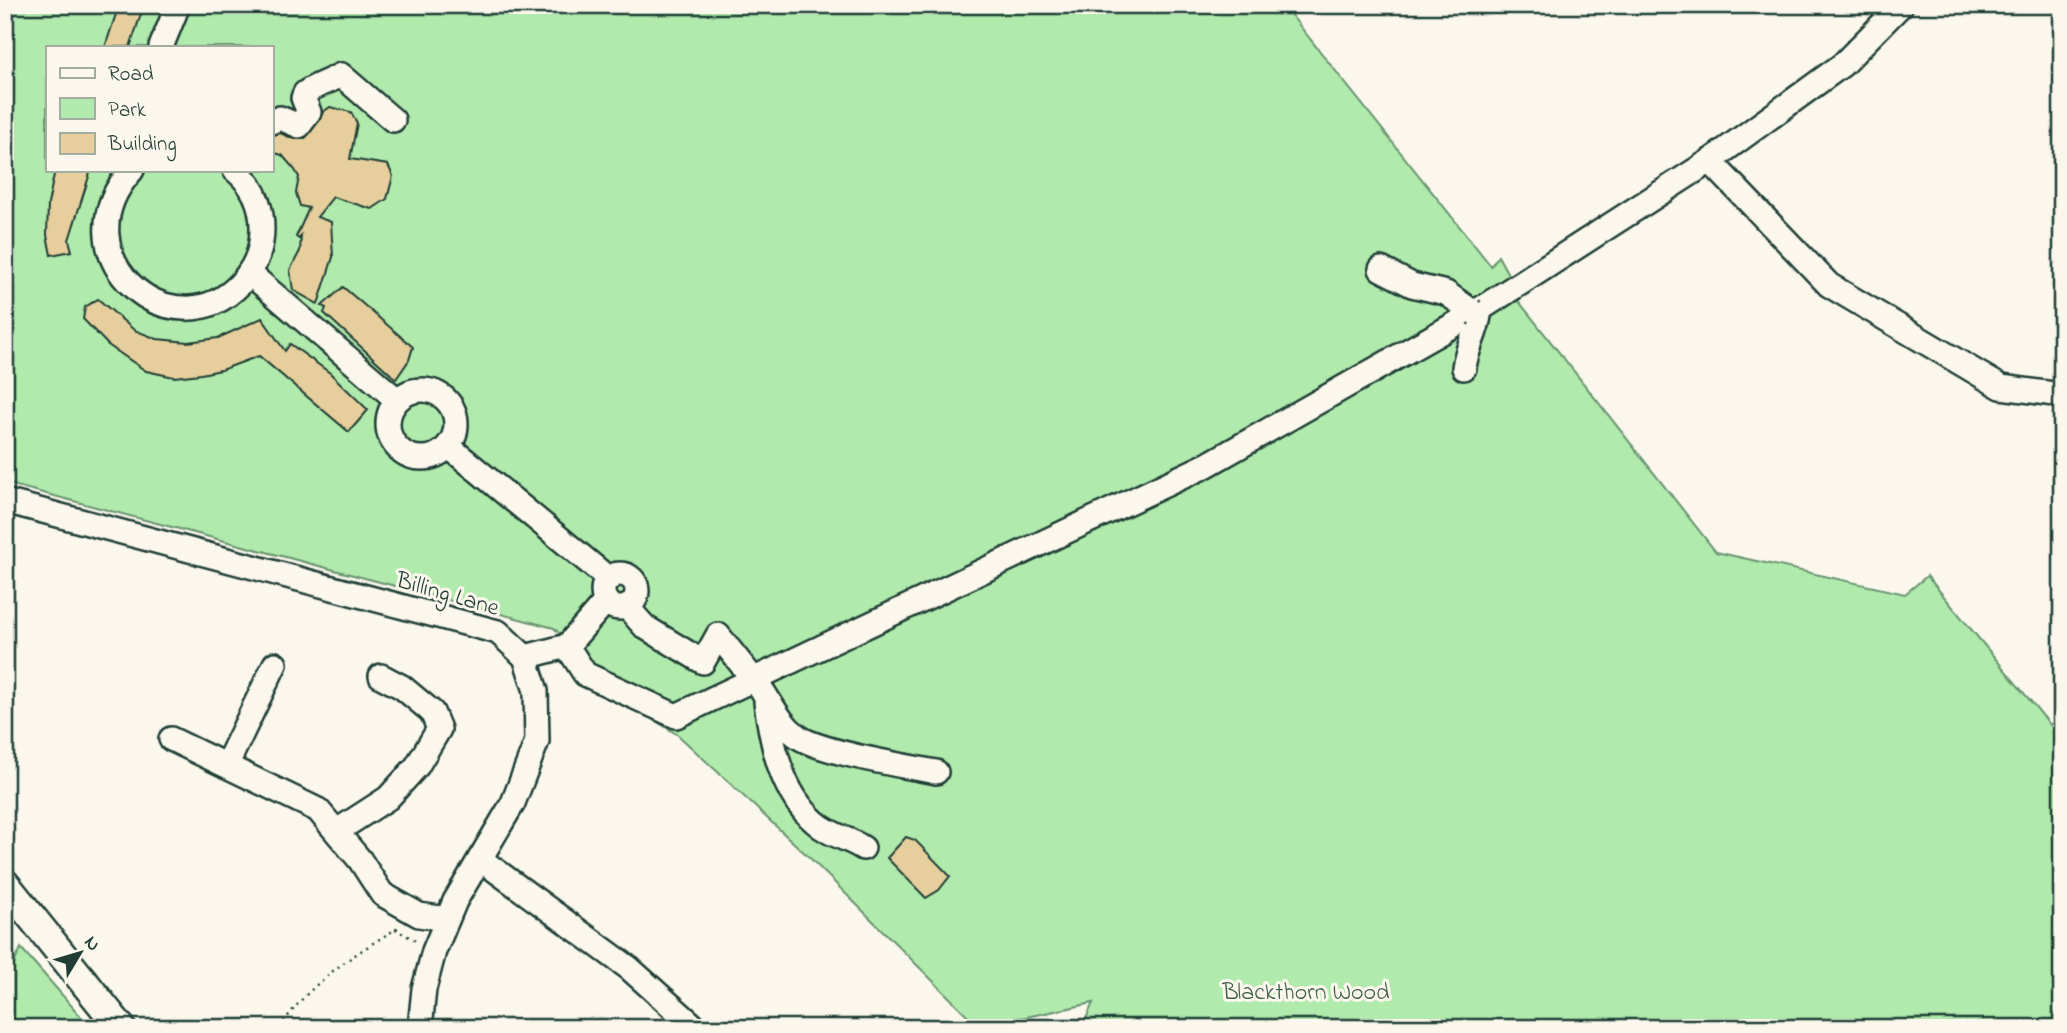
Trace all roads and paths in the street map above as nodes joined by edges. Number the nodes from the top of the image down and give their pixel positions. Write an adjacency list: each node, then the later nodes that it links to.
1 (178, 5): 3 (street)
2 (1901, 5): 6 (street)
3 (161, 46)
4 (393, 120): 5 (street)
5 (273, 121)
6 (1710, 161): 12 (street); 17 (street)
7 (239, 172): 10 (street)
8 (125, 175): 10 (street)
9 (1381, 269): 11 (street)
10 (249, 274): 13 (street)
11 (1464, 368)
12 (2062, 395)
13 (397, 400): 14 (street); 14 (street)
14 (448, 446): 16 (street)
15 (5, 501): 18 (street, Billing Lane)
16 (614, 596): 17 (street); 21 (street)
17 (567, 646): 18 (street)
18 (525, 657): 27 (street, Billing Lane)
19 (275, 664): 23 (street)
20 (381, 676): 25 (street)
21 (757, 683): 24 (street); 26 (street)
22 (171, 738): 23 (street)
23 (227, 764): 25 (street)
24 (936, 772)
25 (337, 831): 29 (street)
26 (863, 848)
27 (480, 859): 30 (street, Billing Lane); 34 (street)
28 (5, 884): 31 (main road)
29 (419, 915): 30 (street); 32 (path)
30 (447, 919): 33 (street, Billing Lane)
31 (121, 1028)
32 (280, 1028)
33 (420, 1028)
34 (696, 1028)

